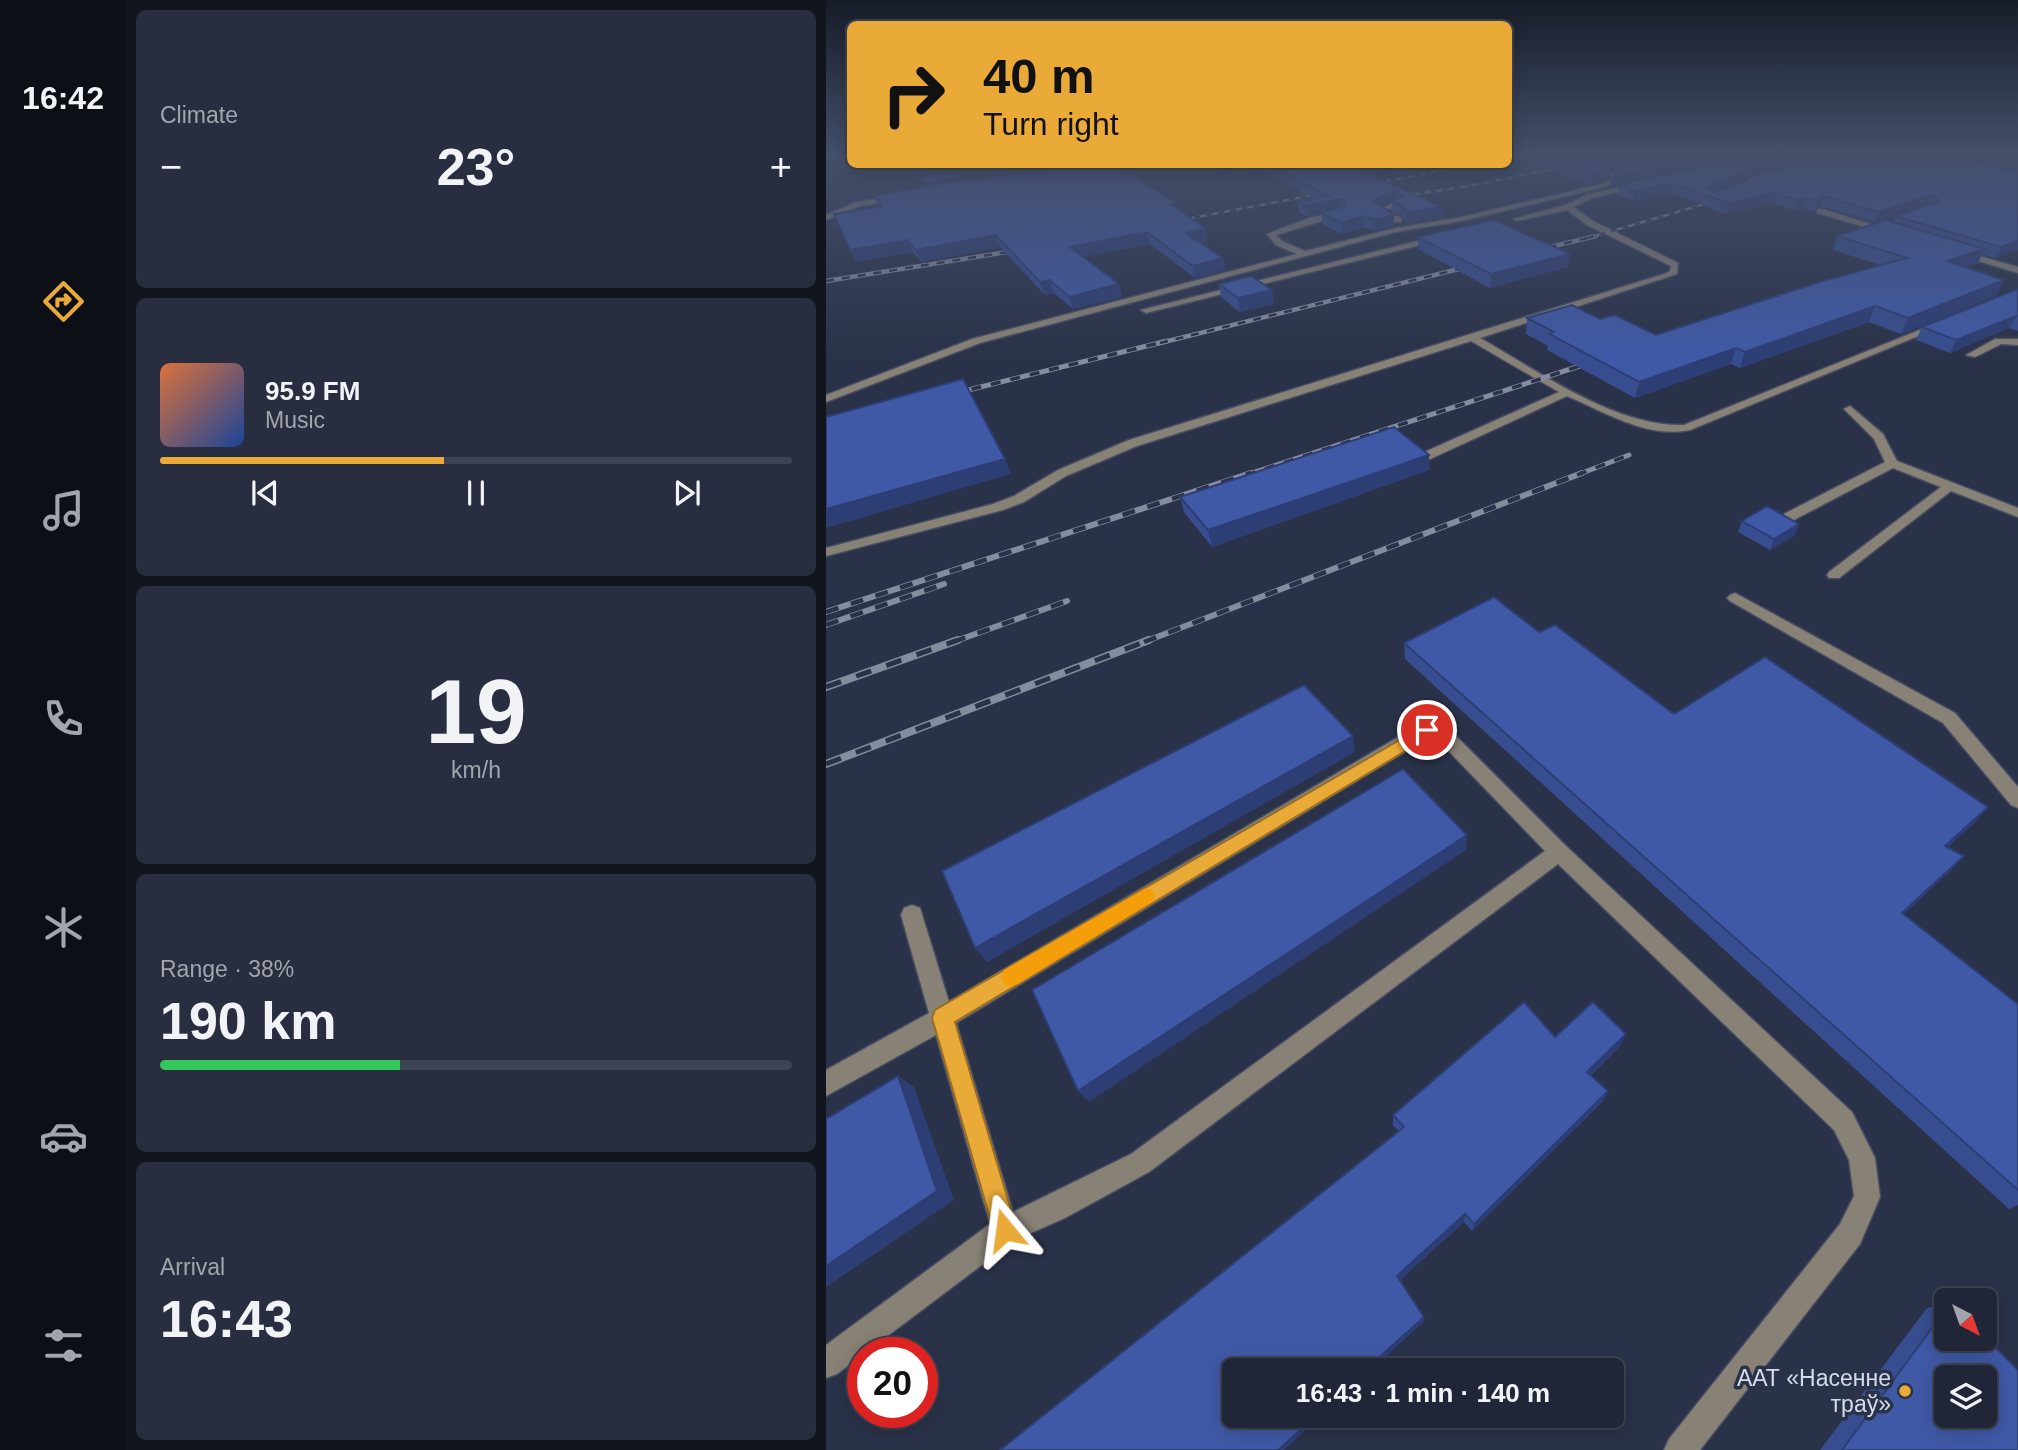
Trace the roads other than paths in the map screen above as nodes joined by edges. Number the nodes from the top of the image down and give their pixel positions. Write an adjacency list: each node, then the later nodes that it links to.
1 (1314, 222): 12 (lane)
2 (1399, 222): 8 (lane)
3 (1445, 222): 8 (lane)
4 (1588, 222): 16 (lane)
5 (1857, 222): 7 (lane)
6 (1891, 222): 7 (lane)
7 (1875, 227): 10 (lane)
8 (1404, 228): 12 (lane)
9 (1453, 234): 14 (lane)
10 (1901, 235)
11 (1953, 250): 13 (lane)
12 (1304, 254): 20 (lane)
13 (2018, 270)
14 (1146, 310)
15 (1957, 318): 19 (lane)
16 (1472, 337): 19 (lane); 27 (lane)
17 (2018, 342): 18 (lane)
18 (1971, 355)
19 (1567, 392): 22 (lane)
20 (826, 399)
21 (1850, 409): 23 (lane)
22 (1424, 457)
23 (1892, 463): 24 (lane); 26 (lane)
24 (1950, 486): 25 (lane); 28 (lane)
25 (2018, 513)
26 (1785, 519)
27 (826, 552)
28 (1834, 575)
29 (1735, 598): 30 (lane)
30 (2018, 800)
31 (1559, 852): 33 (lane); 35 (lane); 37 (lane)
32 (912, 915): 33 (lane)
33 (943, 1018): 34 (lane); 35 (lane)
34 (826, 1084)
35 (1005, 1230): 36 (lane)
36 (826, 1363)
37 (1680, 1450)

